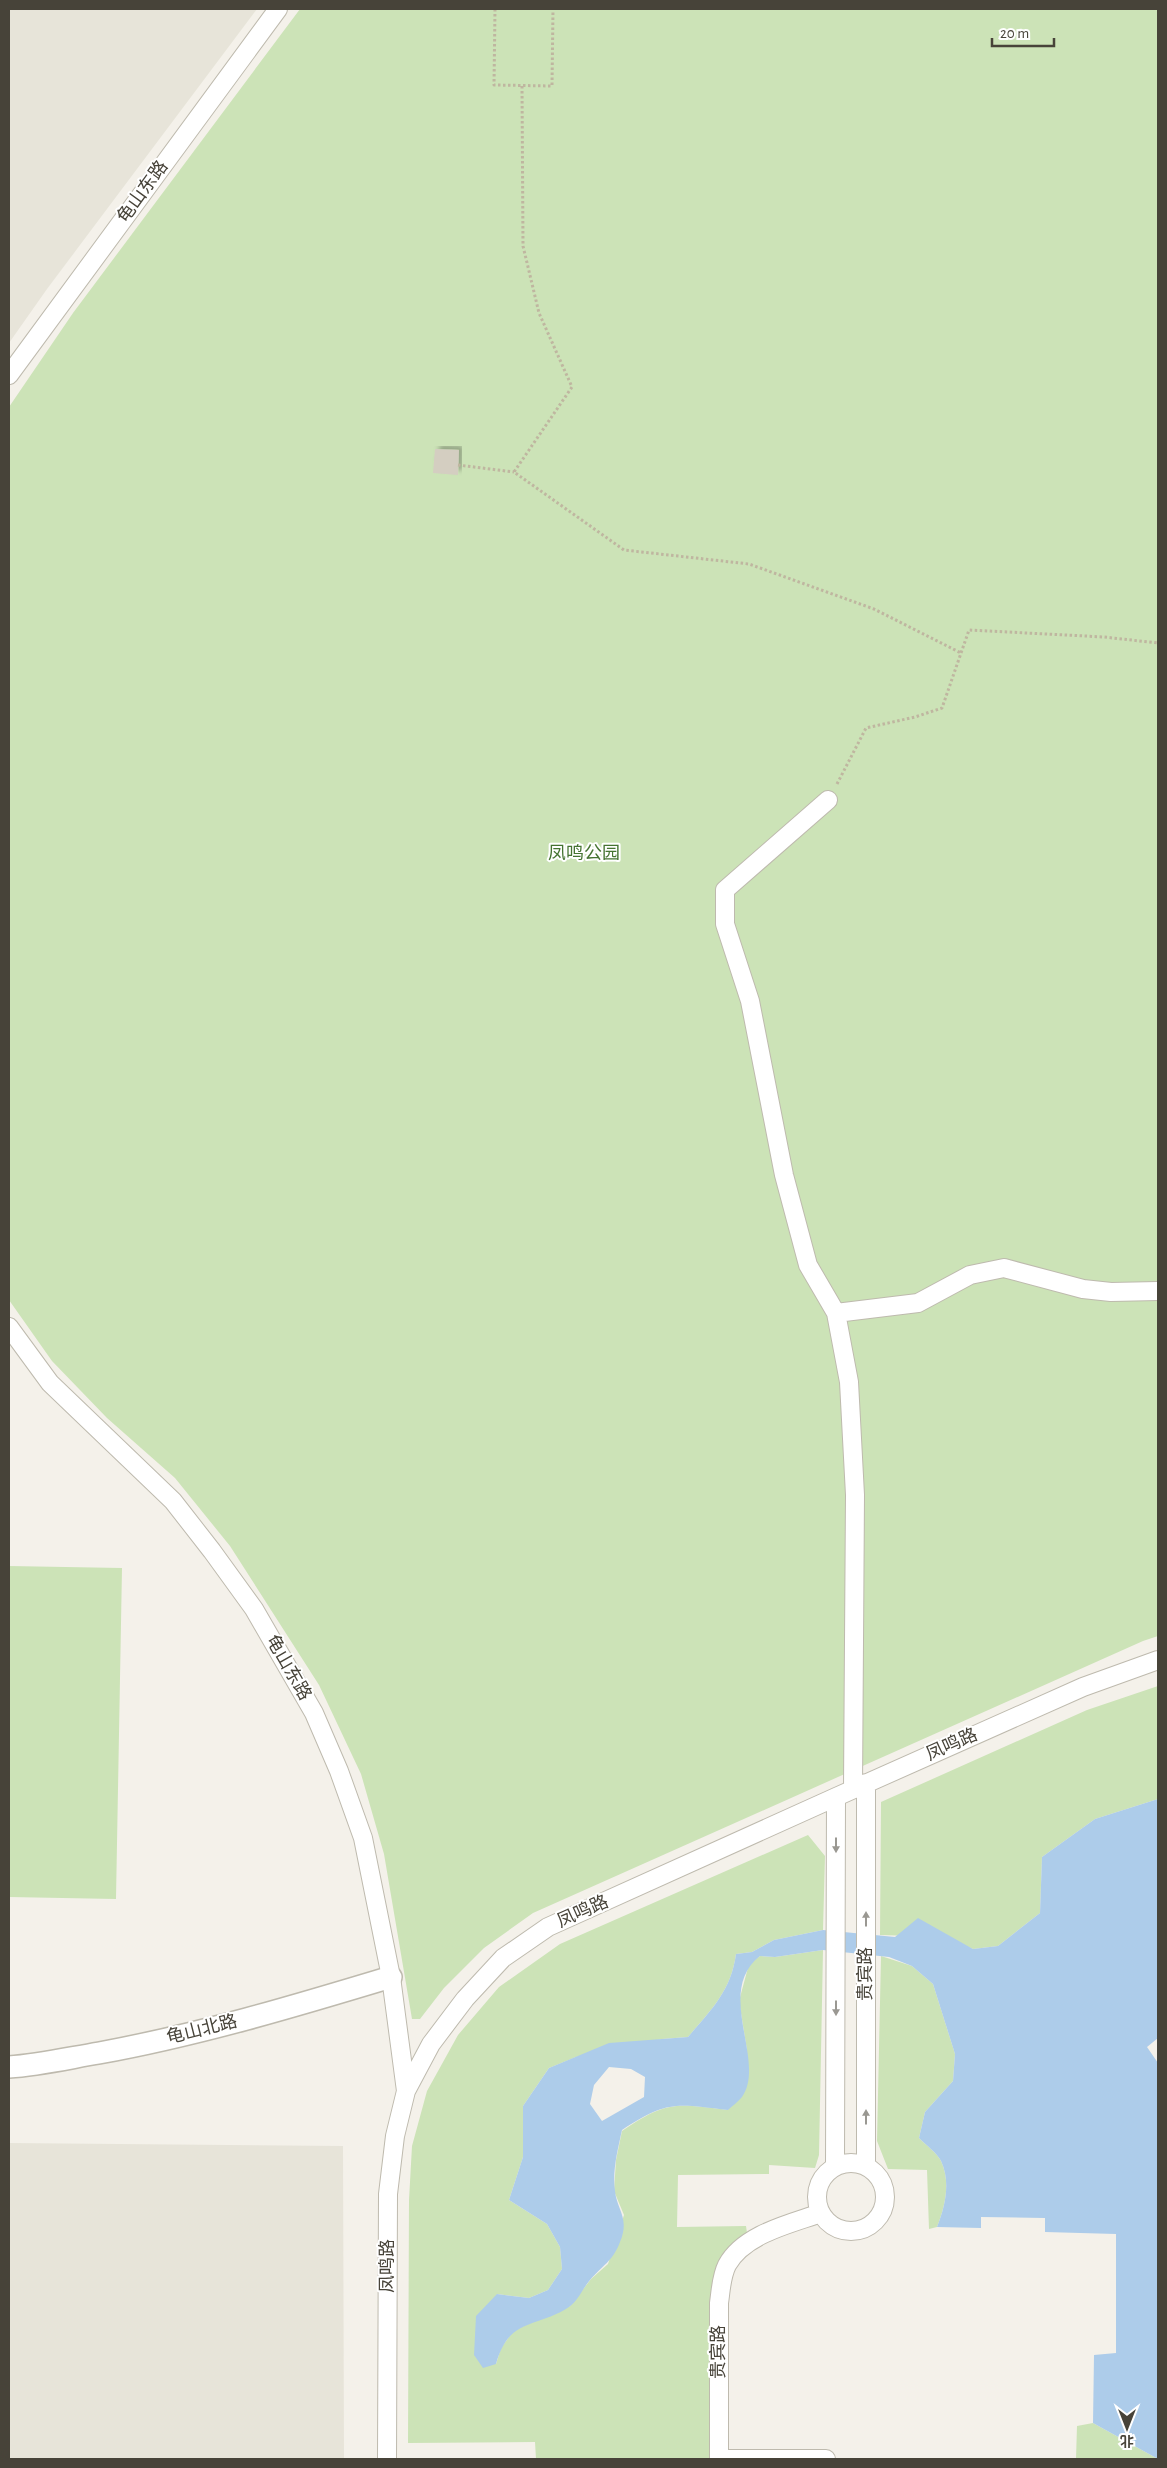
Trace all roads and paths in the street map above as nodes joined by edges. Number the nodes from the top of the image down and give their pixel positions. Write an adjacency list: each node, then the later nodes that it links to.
1 (278, 9): 5 (street, 龟山东路)
2 (495, 9): 4 (path)
3 (553, 9): 4 (path)
4 (522, 86): 7 (path)
5 (9, 375)
6 (458, 465): 7 (path)
7 (514, 472): 9 (path)
8 (1158, 643): 9 (path)
9 (961, 653): 10 (path)
10 (828, 800): 12 (street)
11 (1158, 1291): 12 (street)
12 (836, 1313): 15 (street, 贵宾路)
13 (9, 1327): 17 (street, 龟山东路)
14 (1158, 1660): 15 (street, 凤鸣路)
15 (859, 1786): 16 (street, 凤鸣路); 21 (street, 贵宾路, one-way to 15)
16 (836, 1797): 19 (street, 凤鸣路); 20 (street, 贵宾路, one-way to 20)
17 (391, 1977): 18 (street, 龟山北路); 19 (street, 龟山东路)
18 (9, 2067)
19 (406, 2091): 23 (street, 凤鸣路)
20 (835, 2166): 21 (street); 22 (street)
21 (866, 2166): 22 (street)
22 (821, 2213): 24 (street, 贵宾路)
23 (387, 2459)
24 (719, 2459): 25 (street)
25 (826, 2459)

